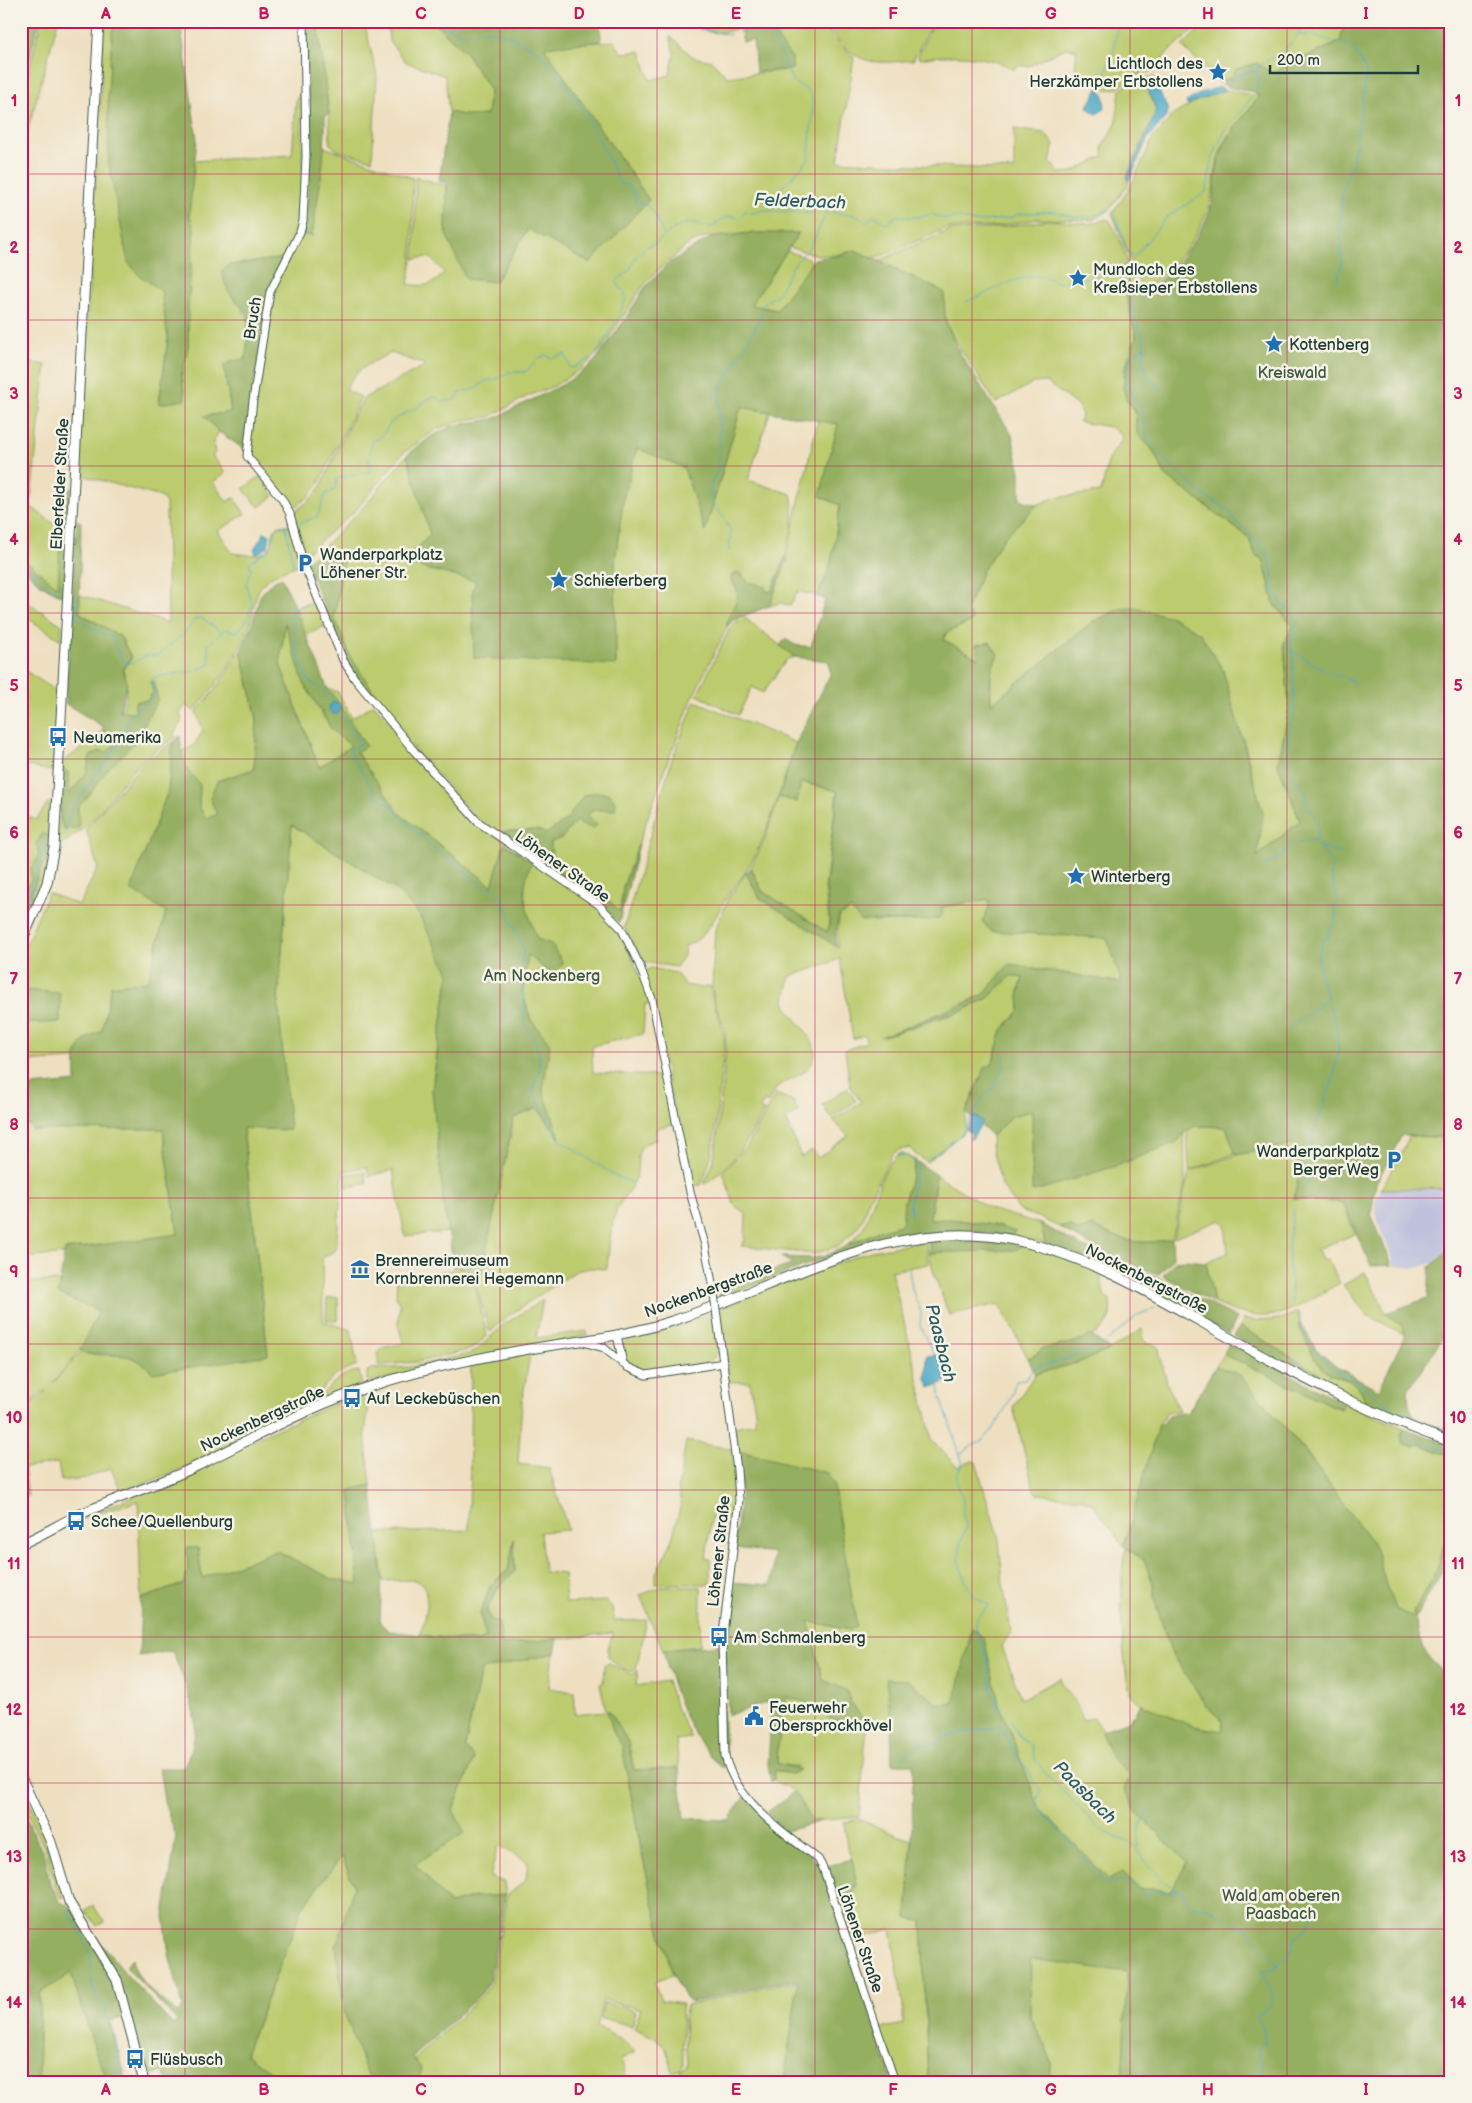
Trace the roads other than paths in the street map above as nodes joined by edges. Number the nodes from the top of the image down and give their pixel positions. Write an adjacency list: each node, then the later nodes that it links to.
1 (99, 21): 4 (main road, Elberfelder Straße)
2 (304, 21): 3 (street, Bruch)
3 (303, 562): 8 (street, Löhener Straße, bridge)
4 (21, 943)
5 (613, 1336): 6 (main road, Nockenbergstraße); 7 (street); 9 (street); 10 (main road, Nockenbergstraße)
6 (580, 1341): 7 (street); 11 (main road, Nockenbergstraße)
7 (612, 1353): 9 (street)
8 (724, 1363): 9 (street); 14 (street, Löhener Straße)
9 (623, 1364)
10 (1451, 1442)
11 (21, 1544)
12 (21, 1777): 13 (main road)
13 (144, 2082)
14 (895, 2082)

